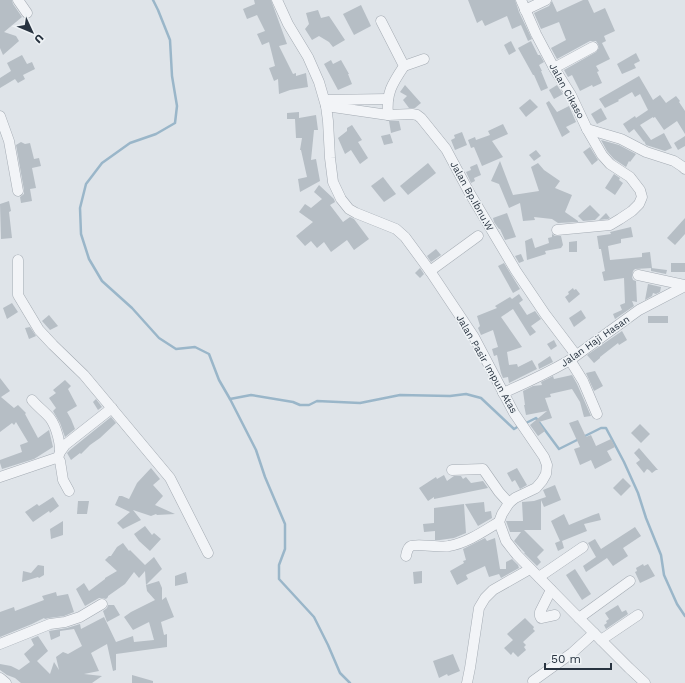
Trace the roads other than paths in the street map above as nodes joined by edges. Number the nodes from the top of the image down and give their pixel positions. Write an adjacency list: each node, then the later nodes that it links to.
1 (18, 0): 5 (street)
2 (546, 0): 4 (street)
3 (281, 1): 12 (street, Jalan Pasir Impun Atas)
4 (523, 5): 10 (street, Jalan Cikaso)
5 (27, 14)
6 (381, 21): 9 (street)
7 (593, 47): 10 (street)
8 (424, 60): 9 (street)
9 (404, 66): 11 (street)
10 (554, 68): 15 (street, Jalan Cikaso)
11 (388, 99): 12 (street); 13 (street)
12 (325, 103): 13 (street, Jalan Bp.Ibnu.W); 22 (street, Jalan Pasir Impun Atas)
13 (388, 115): 25 (street, Jalan Bp.Ibnu.W)
14 (0, 116): 16 (street)
15 (587, 129): 17 (street, Jalan Cikaso); 19 (street)
16 (5, 143): 18 (street)
17 (685, 169)
18 (18, 191)
19 (557, 230)
20 (478, 236): 22 (street)
21 (18, 260): 28 (street)
22 (430, 272): 26 (street, Jalan Pasir Impun Atas)
23 (638, 275): 24 (street)
24 (685, 286): 25 (street, Jalan Haji Hasan)
25 (573, 357): 26 (street, Jalan Haji Hasan); 29 (street, Jalan Bp.Ibnu.W)
26 (503, 393): 34 (street, Jalan Pasir Impun Atas)
27 (32, 400): 30 (street)
28 (112, 408): 30 (street); 37 (street)
29 (597, 414)
30 (59, 455): 32 (street); 33 (street)
31 (452, 470): 34 (street)
32 (0, 477)
33 (69, 491)
34 (509, 503): 35 (street)
35 (499, 522): 38 (street); 39 (street)
36 (583, 547): 40 (street)
37 (208, 553)
38 (406, 556)
39 (530, 569): 40 (street); 52 (street)
40 (539, 577): 42 (street)
41 (630, 581): 46 (street)
42 (551, 590): 44 (street); 46 (street)
43 (102, 604): 48 (street)
44 (555, 615)
45 (638, 615): 47 (street)
46 (578, 618): 47 (street)
47 (598, 636): 50 (street); 53 (street)
48 (0, 644)
49 (0, 678): 51 (street)
50 (533, 681)
51 (6, 683)
52 (467, 683)
53 (645, 683)

